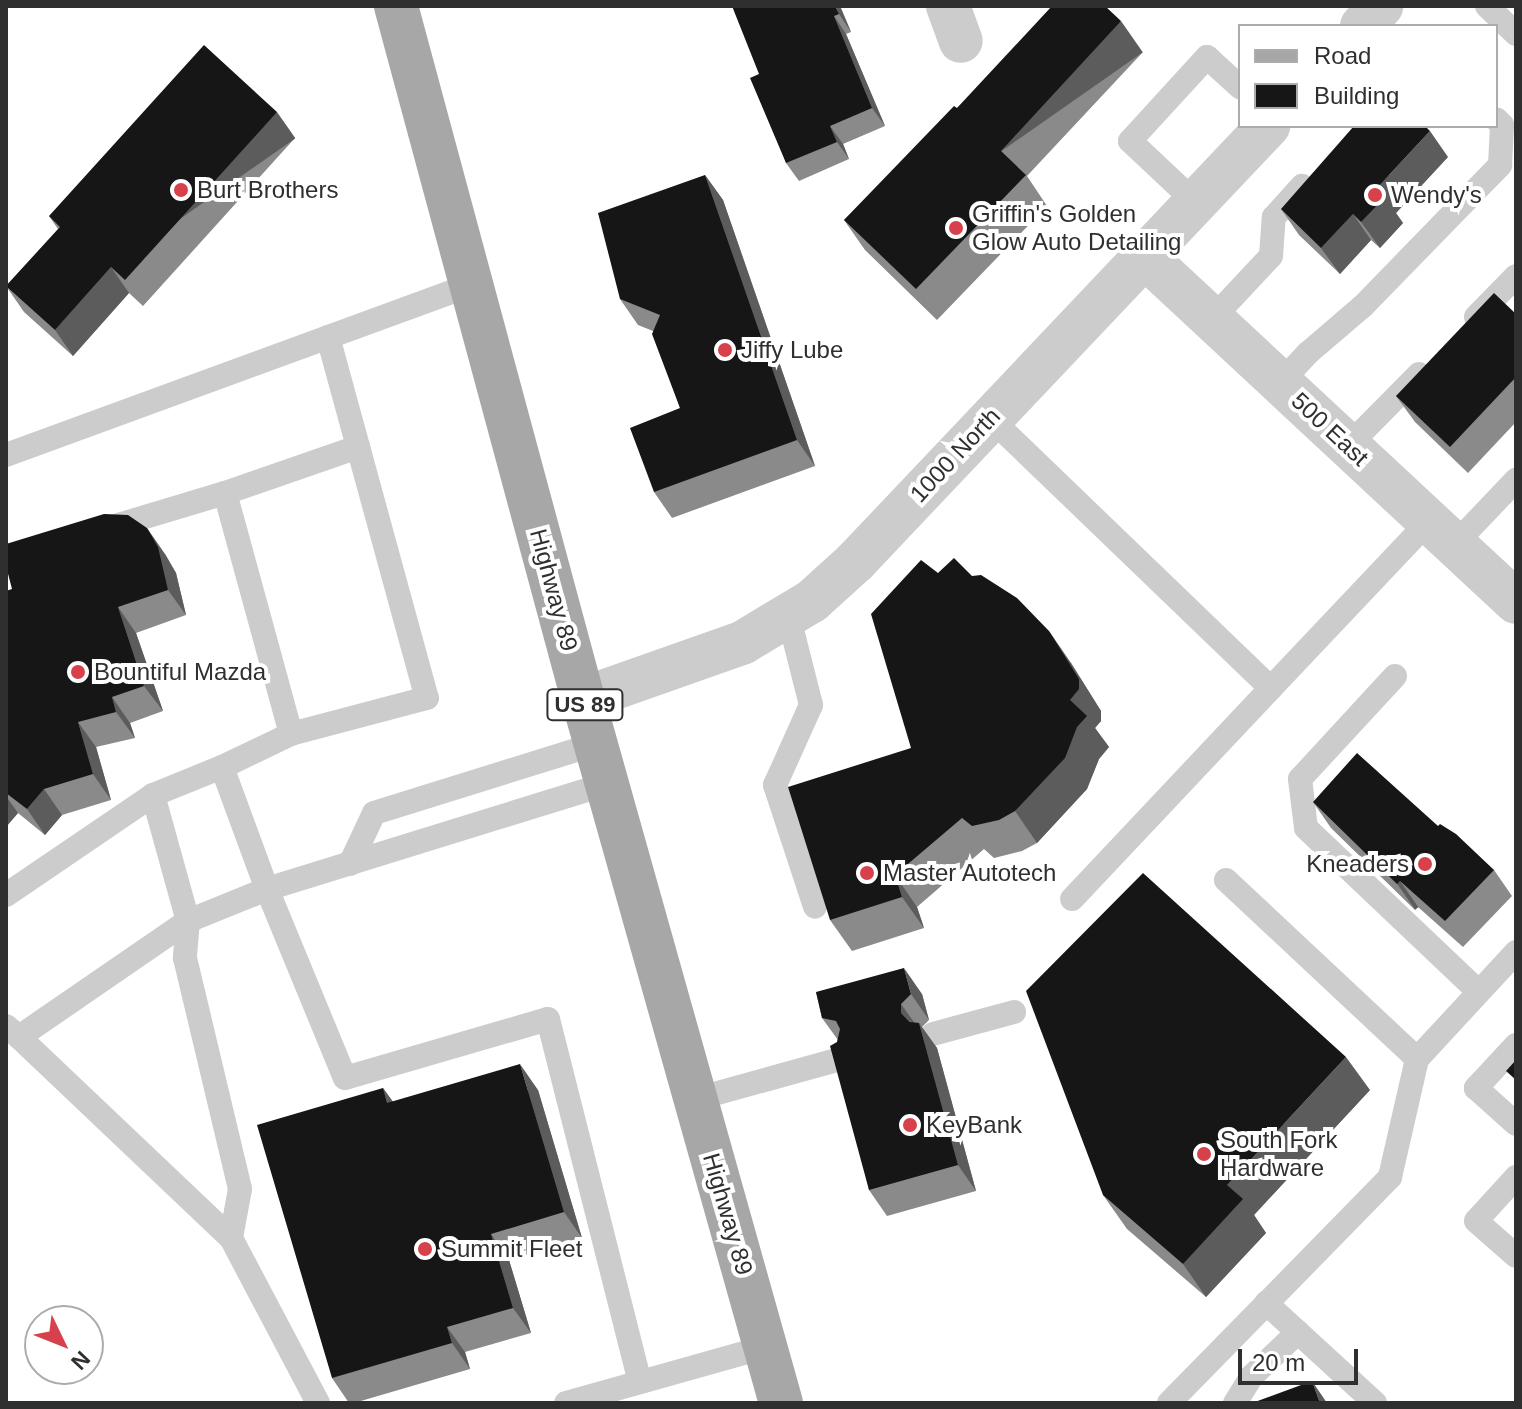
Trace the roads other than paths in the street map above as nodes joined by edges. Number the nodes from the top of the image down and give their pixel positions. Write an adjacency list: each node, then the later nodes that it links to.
1 (396, 6): 11 (main road, Highway 89 / US 89)
2 (1487, 6): 3 (lane)
3 (1516, 34)
4 (1238, 85): 8 (lane)
5 (1498, 121): 16 (lane)
6 (1266, 128): 8 (street, 1000 North)
7 (1316, 171): 12 (lane)
8 (1195, 202): 9 (street, 1000 North)
9 (1144, 256): 12 (street, 500 East); 17 (street, 1000 North)
10 (1516, 276): 13 (lane)
11 (471, 285): 14 (lane); 29 (main road, Highway 89 / US 89)
12 (1212, 319): 16 (street, 500 East)
13 (1462, 331)
14 (328, 337): 19 (lane); 20 (lane)
15 (1440, 353): 18 (lane)
16 (1280, 383): 18 (street, 500 East)
17 (989, 417): 26 (street, 1000 North); 28 (lane)
18 (1348, 446): 23 (street, 500 East)
19 (358, 447): 22 (lane); 30 (lane)
20 (6, 455)
21 (1516, 480): 23 (lane)
22 (225, 493): 24 (lane); 30 (lane)
23 (1442, 533): 25 (street, 500 East); 28 (lane)
24 (79, 537)
25 (1516, 601)
26 (789, 618): 29 (street, 1000 North); 39 (lane)
27 (1395, 676): 42 (lane)
28 (1271, 688): 38 (lane)
29 (583, 699): 31 (main road, Highway 89 / US 89)
30 (291, 734): 32 (lane)
31 (602, 764): 34 (lane); 34 (lane); 49 (main road, Highway 89 / US 89)
32 (222, 767): 33 (lane); 36 (lane)
33 (153, 795): 37 (lane); 40 (lane)
34 (350, 864): 36 (lane)
35 (1226, 880): 48 (lane)
36 (267, 889): 40 (lane); 57 (lane)
37 (6, 895)
38 (1072, 899)
39 (815, 907)
40 (188, 921): 44 (lane); 52 (lane)
41 (1516, 952): 42 (lane)
42 (1479, 992): 48 (lane)
43 (1014, 1012): 45 (lane)
44 (12, 1031): 52 (lane)
45 (933, 1034)
46 (1516, 1045): 50 (lane)
47 (844, 1058): 49 (lane)
48 (1417, 1059): 54 (lane)
49 (696, 1099): 56 (main road, Highway 89 / US 89)
50 (1516, 1124)
51 (1516, 1177): 53 (lane)
52 (231, 1238): 58 (lane)
53 (1516, 1256)
54 (1266, 1303): 55 (lane); 61 (lane)
55 (1298, 1332): 62 (lane); 63 (lane)
56 (765, 1347): 57 (lane); 60 (main road, Highway 89 / US 89)
57 (640, 1382): 59 (lane)
58 (318, 1403)
59 (566, 1403)
60 (781, 1403)
61 (1169, 1403)
62 (1235, 1403)
63 (1375, 1403)

